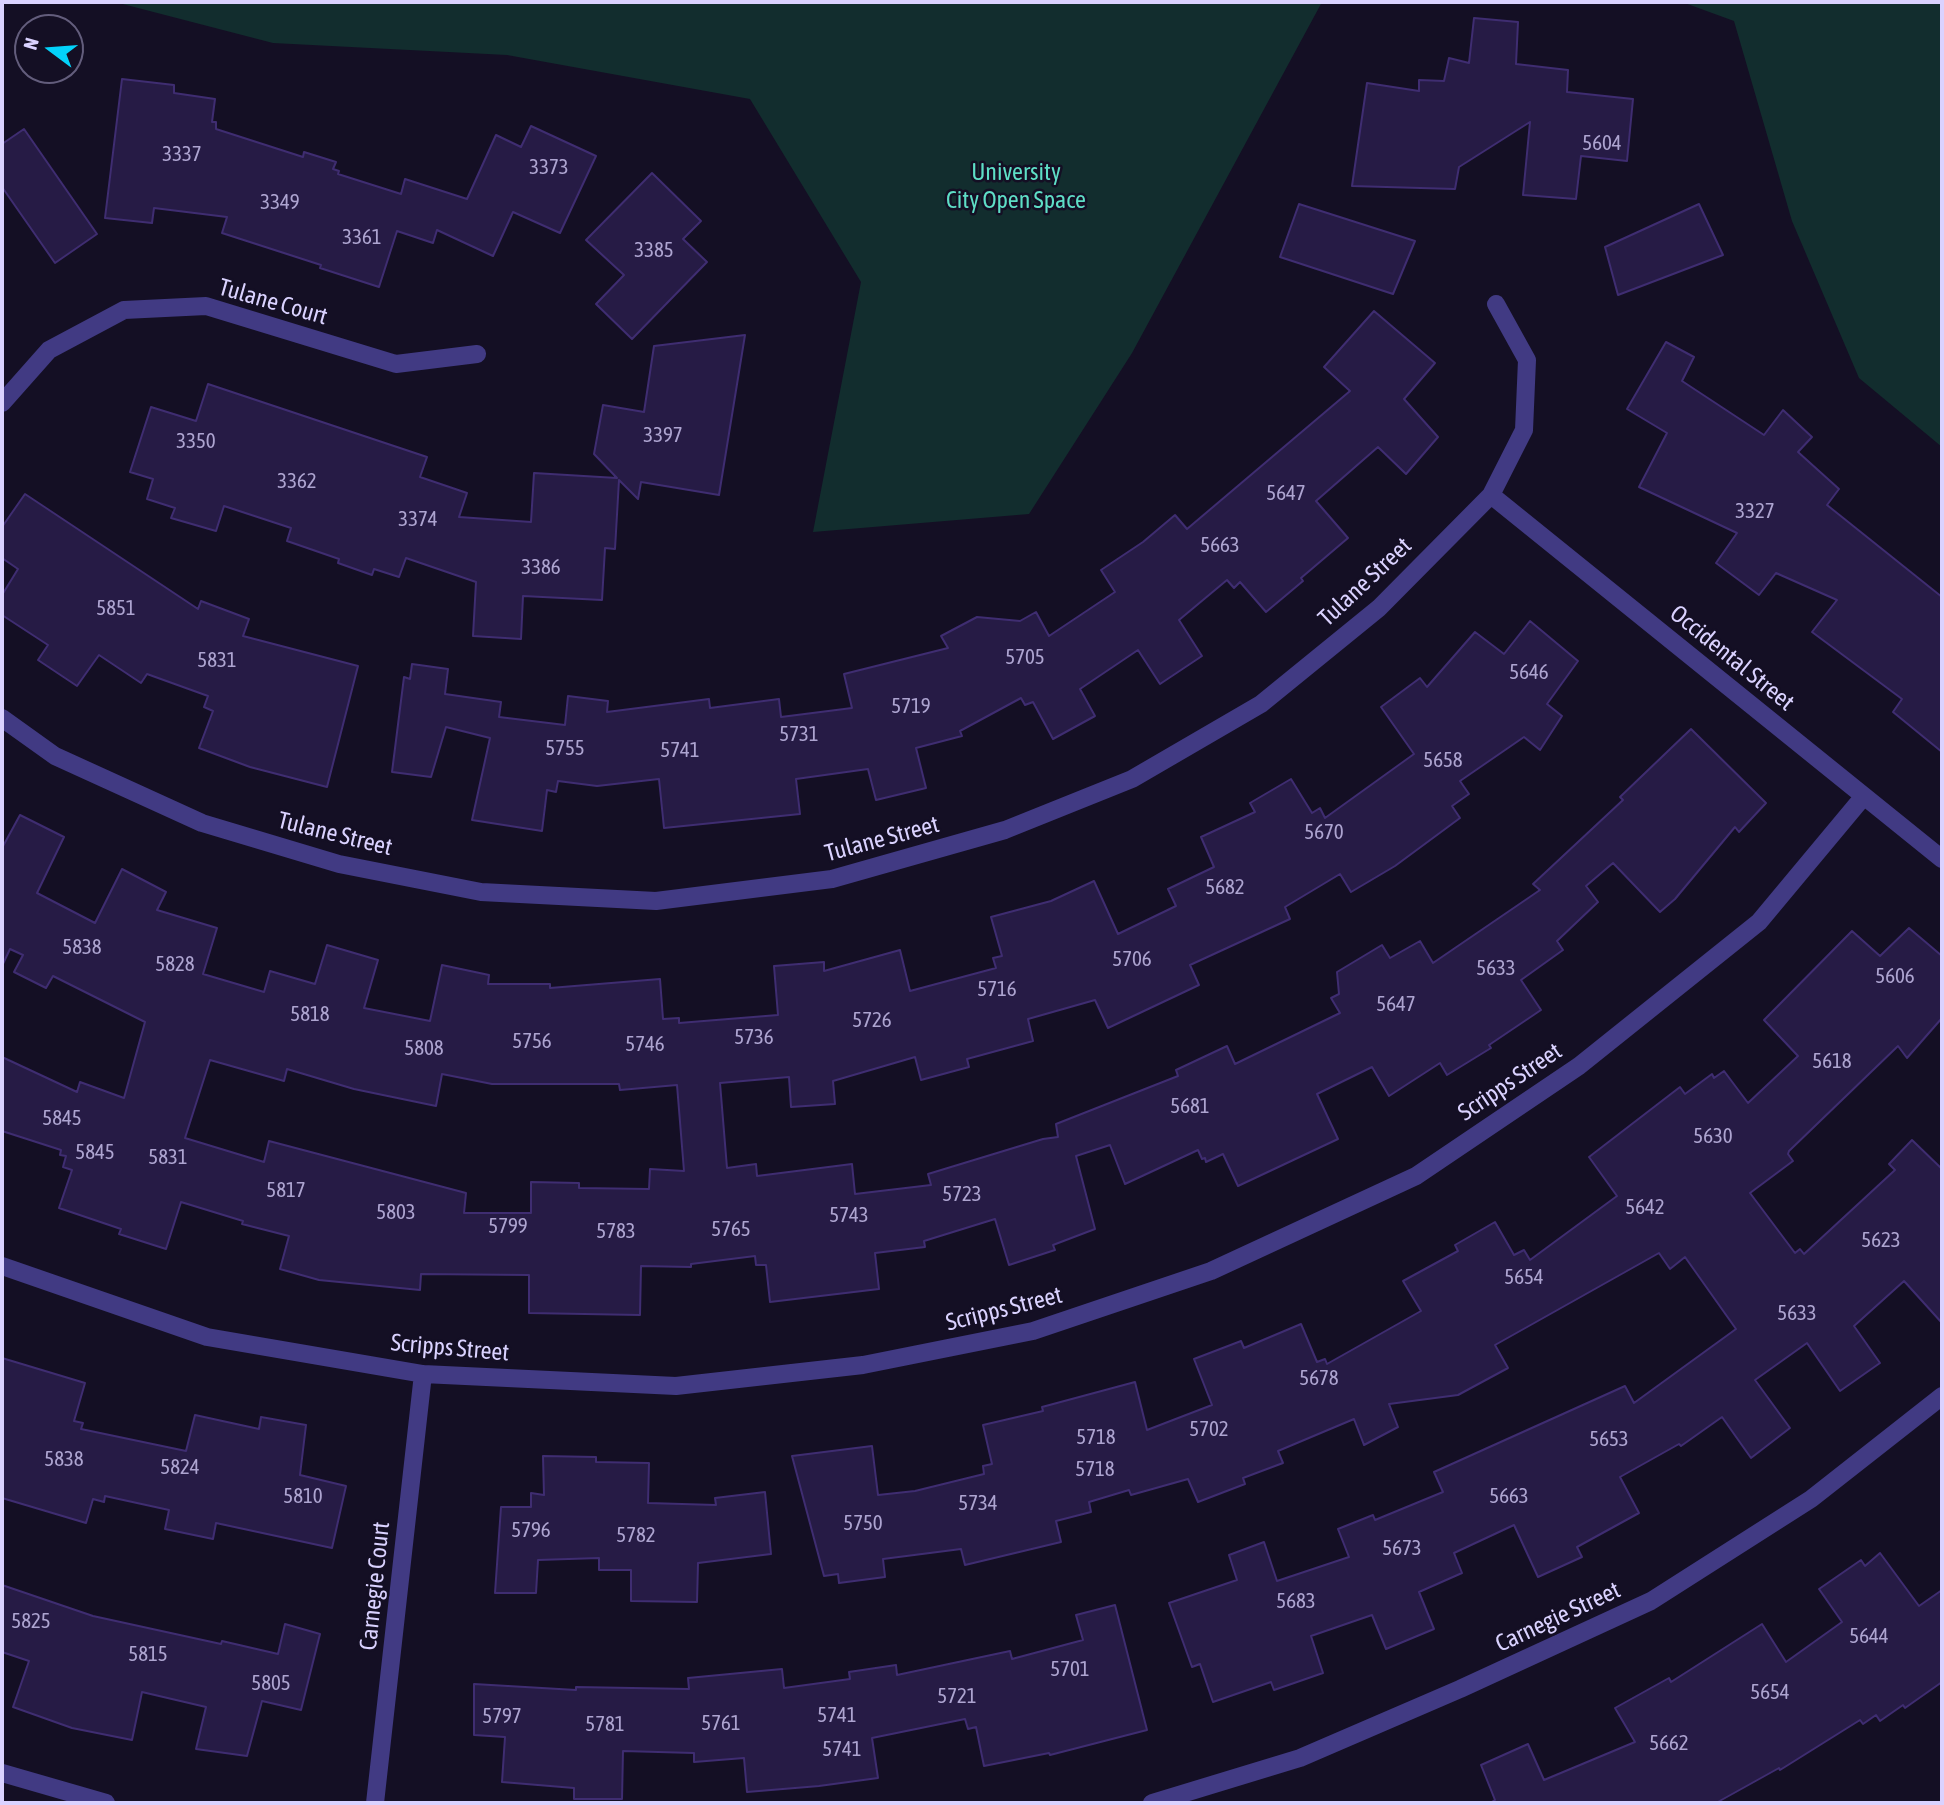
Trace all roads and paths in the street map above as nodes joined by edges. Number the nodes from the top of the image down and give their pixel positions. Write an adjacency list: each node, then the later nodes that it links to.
1 (1496, 304): 4 (street, Tulane Street)
2 (477, 354): 3 (street, Tulane Court)
3 (2, 403)
4 (1491, 495): 5 (street, Tulane Street); 6 (street, Occidental Street)
5 (2, 718)
6 (1864, 796): 7 (street, Occidental Street); 9 (street, Scripps Street)
7 (1942, 859)
8 (2, 1266): 9 (street, Scripps Street)
9 (423, 1374): 13 (street, Carnegie Court)
10 (1942, 1396): 14 (street, Carnegie Street)
11 (2, 1773): 12 (street)
12 (106, 1803)
13 (375, 1803)
14 (1152, 1803)

